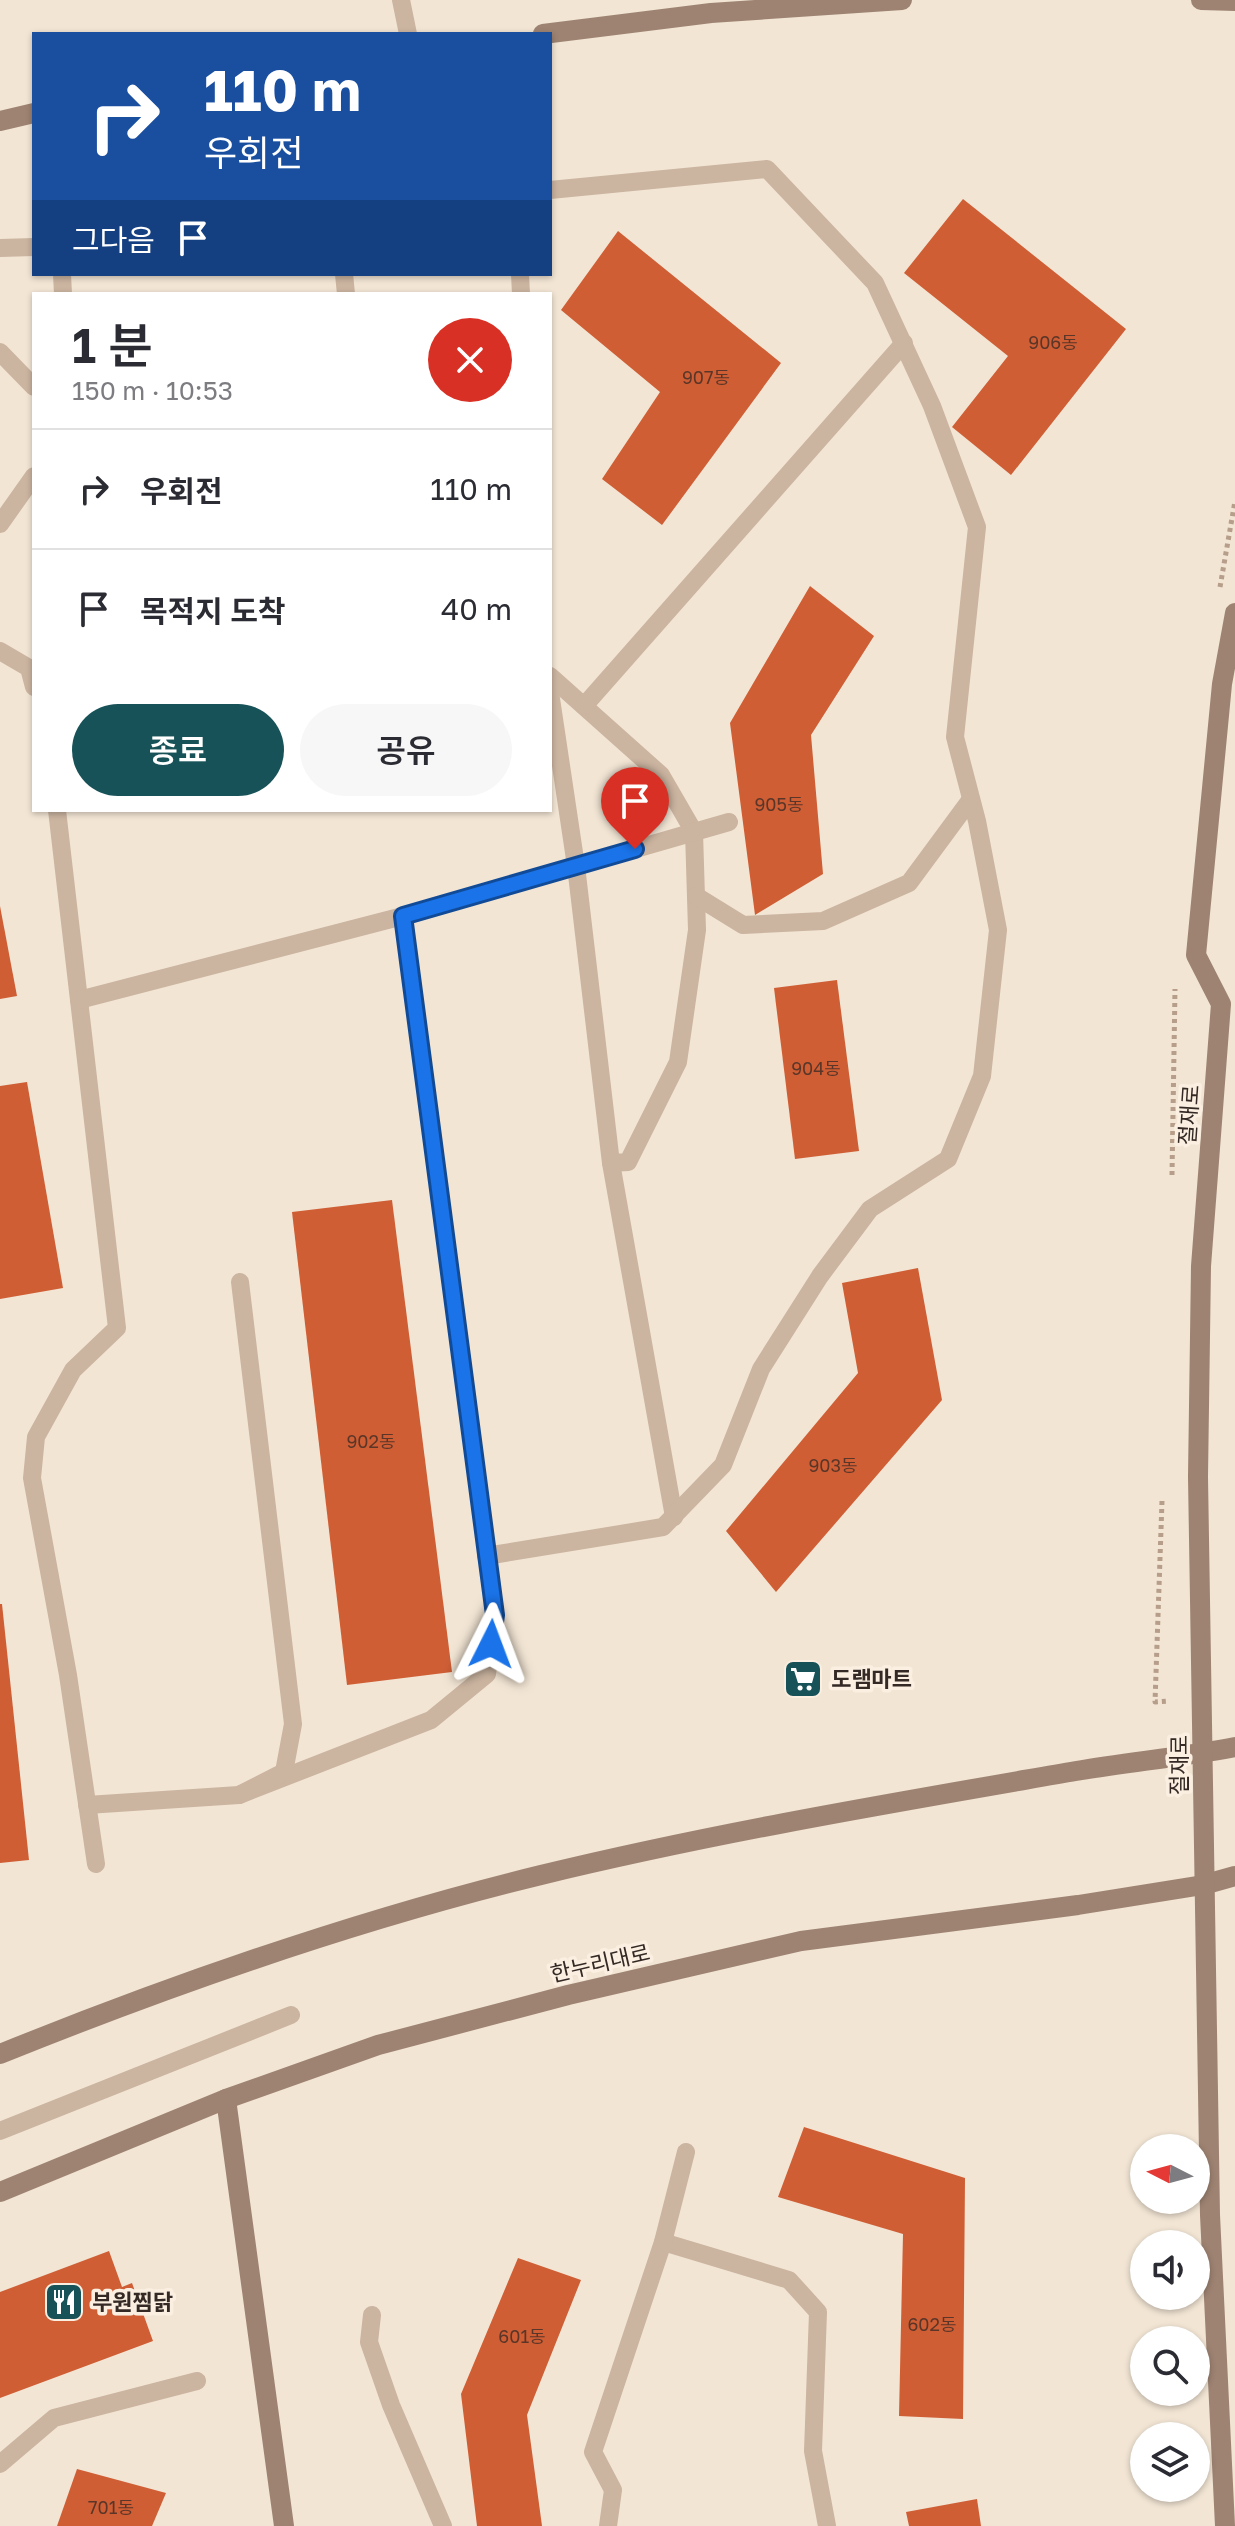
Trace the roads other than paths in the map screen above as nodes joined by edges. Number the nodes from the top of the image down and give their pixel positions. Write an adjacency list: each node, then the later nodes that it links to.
1 (401, 0): 5 (lane)
2 (902, 0): 6 (street)
3 (1201, 0): 4 (street)
4 (1235, 1)
5 (408, 32)
6 (552, 33)
7 (32, 113): 8 (street)
8 (0, 121)
9 (552, 190): 12 (lane)
10 (32, 247): 11 (lane)
11 (0, 248)
12 (904, 343): 22 (lane); 23 (lane)
13 (0, 352): 14 (lane)
14 (32, 385)
15 (32, 479): 16 (lane)
16 (0, 524)
17 (1235, 613): 30 (street, 절재로)
18 (0, 651): 20 (lane)
19 (552, 678): 22 (lane)
20 (32, 679)
21 (552, 705): 27 (lane)
22 (584, 706): 26 (lane)
23 (971, 799): 28 (lane); 34 (lane)
24 (57, 812): 31 (lane)
25 (729, 822): 26 (lane)
26 (694, 832): 27 (lane); 28 (lane)
27 (576, 866): 29 (lane); 32 (lane)
28 (696, 896): 32 (lane)
29 (403, 916): 31 (lane); 35 (lane)
30 (1228, 996): 37 (street, 절재로)
31 (79, 1000): 39 (lane)
32 (611, 1163): 34 (lane)
33 (240, 1282): 38 (lane)
34 (674, 1517): 35 (lane)
35 (486, 1556): 38 (lane)
36 (1235, 1747): 37 (street)
37 (1203, 1753): 42 (street, 절재로); 44 (street)
38 (239, 1795): 39 (lane)
39 (87, 1805): 40 (lane)
40 (96, 1864)
41 (1235, 1876): 42 (street, 한누리대로)
42 (1203, 1885): 45 (street, 한누리대로); 57 (street, 절재로)
43 (291, 2015): 46 (lane)
44 (0, 2054)
45 (226, 2099): 48 (street, 한누리대로); 53 (street)
46 (0, 2131)
47 (686, 2152): 49 (lane)
48 (0, 2192)
49 (663, 2242): 55 (lane); 56 (lane)
50 (372, 2315): 54 (lane)
51 (197, 2381): 52 (lane)
52 (0, 2464)
53 (284, 2526)
54 (443, 2526)
55 (608, 2526)
56 (827, 2526)
57 (1225, 2526)

